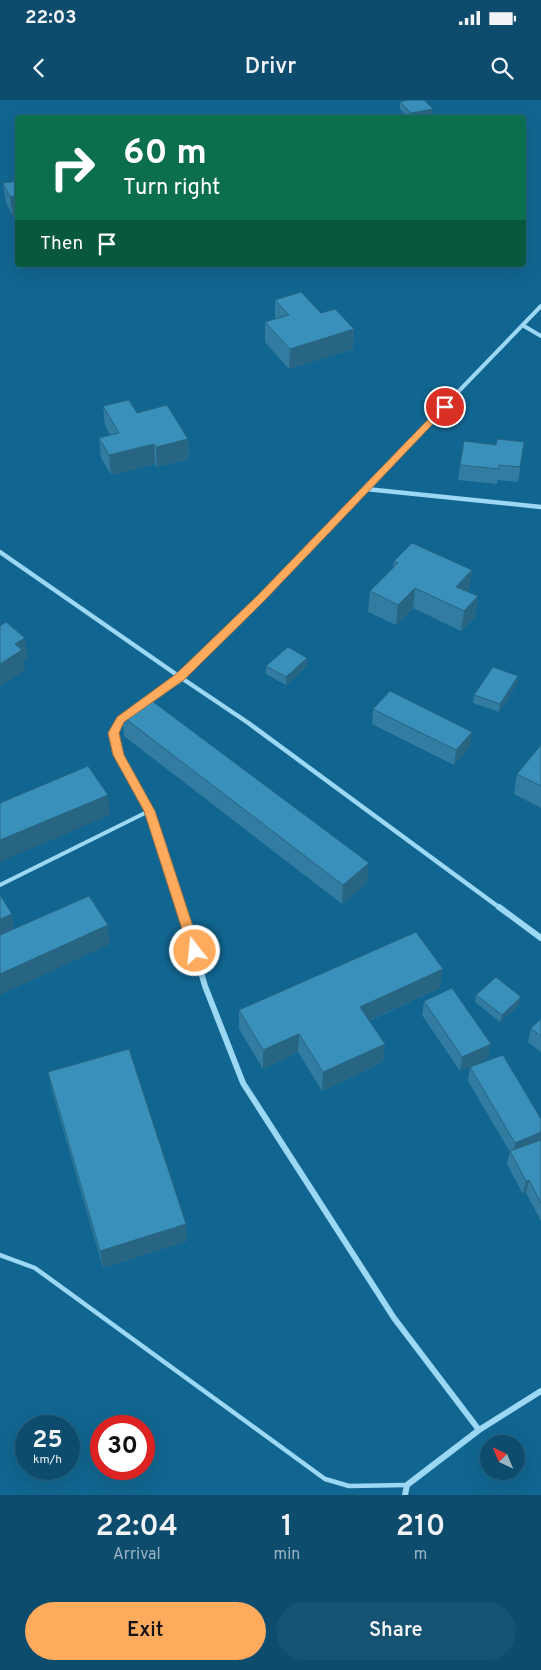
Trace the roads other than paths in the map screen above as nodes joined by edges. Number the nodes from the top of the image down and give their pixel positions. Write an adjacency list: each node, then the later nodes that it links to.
1 (541, 306): 2 (street)
2 (524, 326): 3 (street); 4 (street)
3 (541, 336)
4 (366, 489): 5 (street); 7 (street)
5 (541, 507)
6 (0, 552): 7 (street)
7 (180, 677): 8 (street); 10 (street)
8 (149, 811): 9 (lane); 13 (street)
9 (0, 885)
10 (541, 938)
11 (0, 1255): 14 (lane)
12 (541, 1390): 13 (street)
13 (479, 1430): 14 (street)
14 (407, 1484): 15 (street)
15 (405, 1495)

